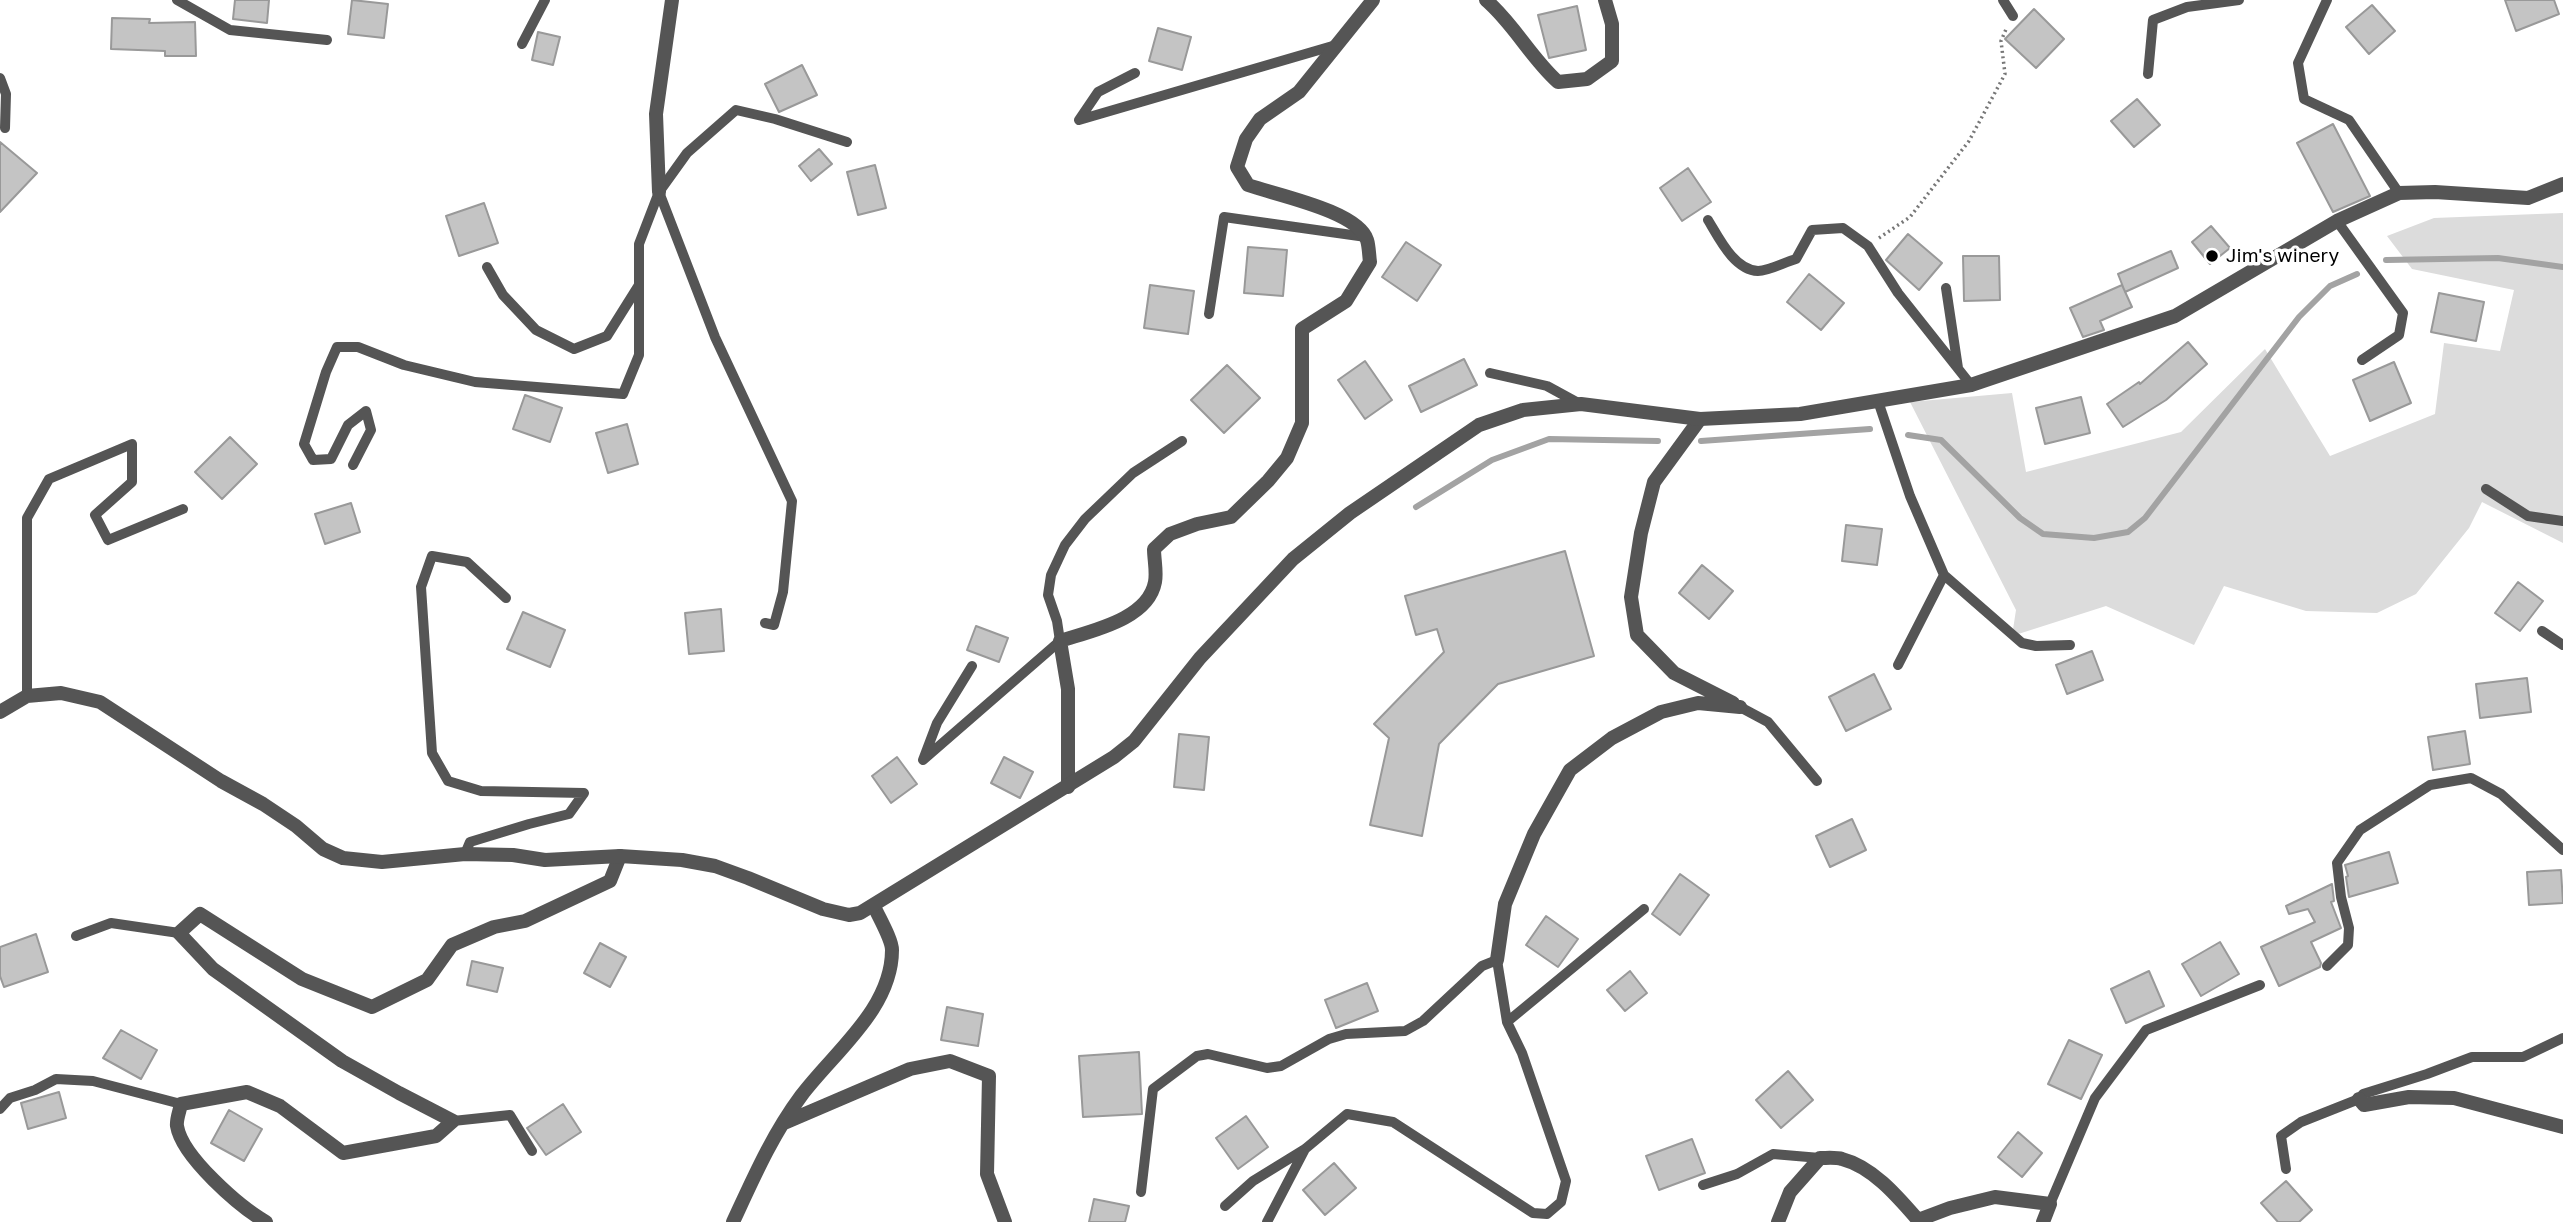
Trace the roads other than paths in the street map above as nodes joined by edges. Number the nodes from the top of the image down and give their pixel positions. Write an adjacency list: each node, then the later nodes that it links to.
1 (177, 0): 11 (lane)
2 (545, 0): 12 (lane)
3 (672, 0): 20 (street)
4 (1373, 0): 13 (street)
5 (1486, 0): 6 (street)
6 (1605, 0)
7 (2003, 0): 10 (lane)
8 (2239, 0): 15 (lane)
9 (2327, 0): 21 (lane)
10 (2013, 16)
11 (327, 40)
12 (522, 44)
13 (1336, 45): 14 (lane); 24 (street)
14 (1135, 73)
15 (2148, 74)
16 (0, 78): 17 (lane)
17 (5, 128)
18 (847, 142): 20 (lane)
19 (2563, 184): 21 (street)
20 (659, 192): 26 (lane); 43 (lane)
21 (2399, 193): 23 (street)
22 (1709, 220): 30 (lane)
23 (2337, 221): 29 (lane); 32 (street)
24 (1367, 237): 28 (lane); 45 (street)
25 (487, 267): 26 (lane)
26 (639, 284): 37 (lane)
27 (1946, 288): 30 (lane)
28 (1209, 314)
29 (2362, 360)
30 (1958, 369): 32 (lane)
31 (1490, 373): 34 (lane)
32 (1971, 385): 33 (street)
33 (1878, 401): 35 (street); 41 (lane)
34 (1581, 404): 35 (street); 54 (street)
35 (1700, 419): 51 (street)
36 (1182, 441): 45 (lane)
37 (353, 465)
38 (2486, 489): 40 (lane)
39 (183, 509): 50 (lane)
40 (2563, 521)
41 (1944, 575): 46 (lane); 49 (lane)
42 (506, 598): 56 (lane)
43 (765, 623)
44 (2542, 631): 47 (lane)
45 (1060, 641): 48 (lane); 54 (street)
46 (2070, 645)
47 (2563, 645)
48 (972, 666)
49 (1898, 666)
50 (27, 696): 52 (street); 56 (street)
51 (1740, 707): 53 (lane); 62 (street)
52 (0, 712)
53 (1817, 781)
54 (1068, 787): 58 (street)
55 (2563, 850): 63 (lane)
56 (465, 854): 57 (street)
57 (620, 856): 58 (street); 60 (street)
58 (874, 906): 71 (street)
59 (1644, 909): 65 (lane)
60 (179, 933): 61 (lane); 70 (street)
61 (76, 936)
62 (1497, 960): 65 (lane); 78 (lane)
63 (2328, 966)
64 (2260, 985): 79 (lane)
65 (1507, 1022): 73 (lane)
66 (2563, 1038): 67 (lane)
67 (2359, 1099): 72 (street); 76 (lane)
68 (181, 1104): 69 (lane); 70 (street); 81 (street)
69 (0, 1109)
70 (453, 1121): 74 (lane)
71 (784, 1123): 82 (street); 83 (street)
72 (2563, 1127)
73 (1305, 1149): 80 (lane); 84 (lane)
74 (532, 1151)
75 (1820, 1158): 77 (lane); 79 (street); 85 (street)
76 (2286, 1169)
77 (1703, 1185)
78 (1141, 1192)
79 (2050, 1204): 86 (street)
80 (1224, 1206)
81 (266, 1222)
82 (733, 1222)
83 (1005, 1222)
84 (1266, 1222)
85 (1778, 1222)
86 (2043, 1222)

